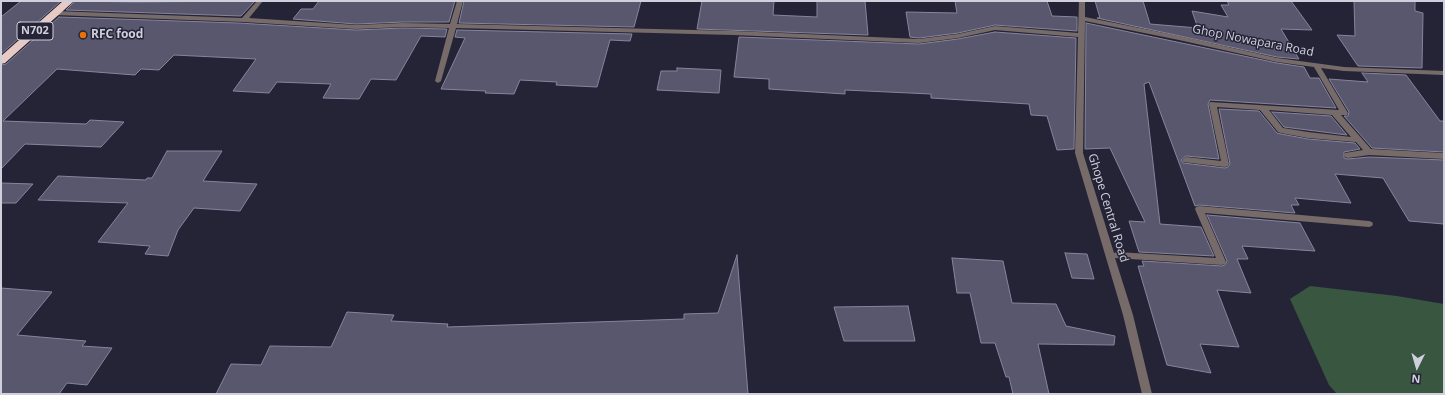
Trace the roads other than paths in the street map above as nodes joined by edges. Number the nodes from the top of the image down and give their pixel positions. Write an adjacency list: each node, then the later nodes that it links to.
1 (69, 1): 5 (highway, N702)
2 (260, 1): 7 (street)
3 (460, 1): 8 (street)
4 (1082, 1): 6 (street, Ghope Central Road)
5 (55, 13): 7 (street); 10 (highway, N702)
6 (1083, 19): 9 (street, Ghope Central Road); 11 (street, Ghop Nowapara Road)
7 (244, 20): 8 (street)
8 (453, 26): 9 (street); 13 (street)
9 (1082, 35): 24 (street, Ghope Central Road)
10 (1, 61)
11 (1316, 65): 12 (street, Ghop Nowapara Road); 16 (street)
12 (1442, 74): 14 (street)
13 (438, 81)
14 (1444, 83)
15 (1262, 107): 16 (street); 17 (street); 21 (street)
16 (1334, 112): 17 (street)
17 (1358, 140): 18 (street)
18 (1369, 152): 19 (street); 20 (street)
19 (1348, 155)
20 (1444, 156)
21 (1186, 160)
22 (1369, 224): 23 (street)
23 (1118, 255)
24 (1147, 394)

